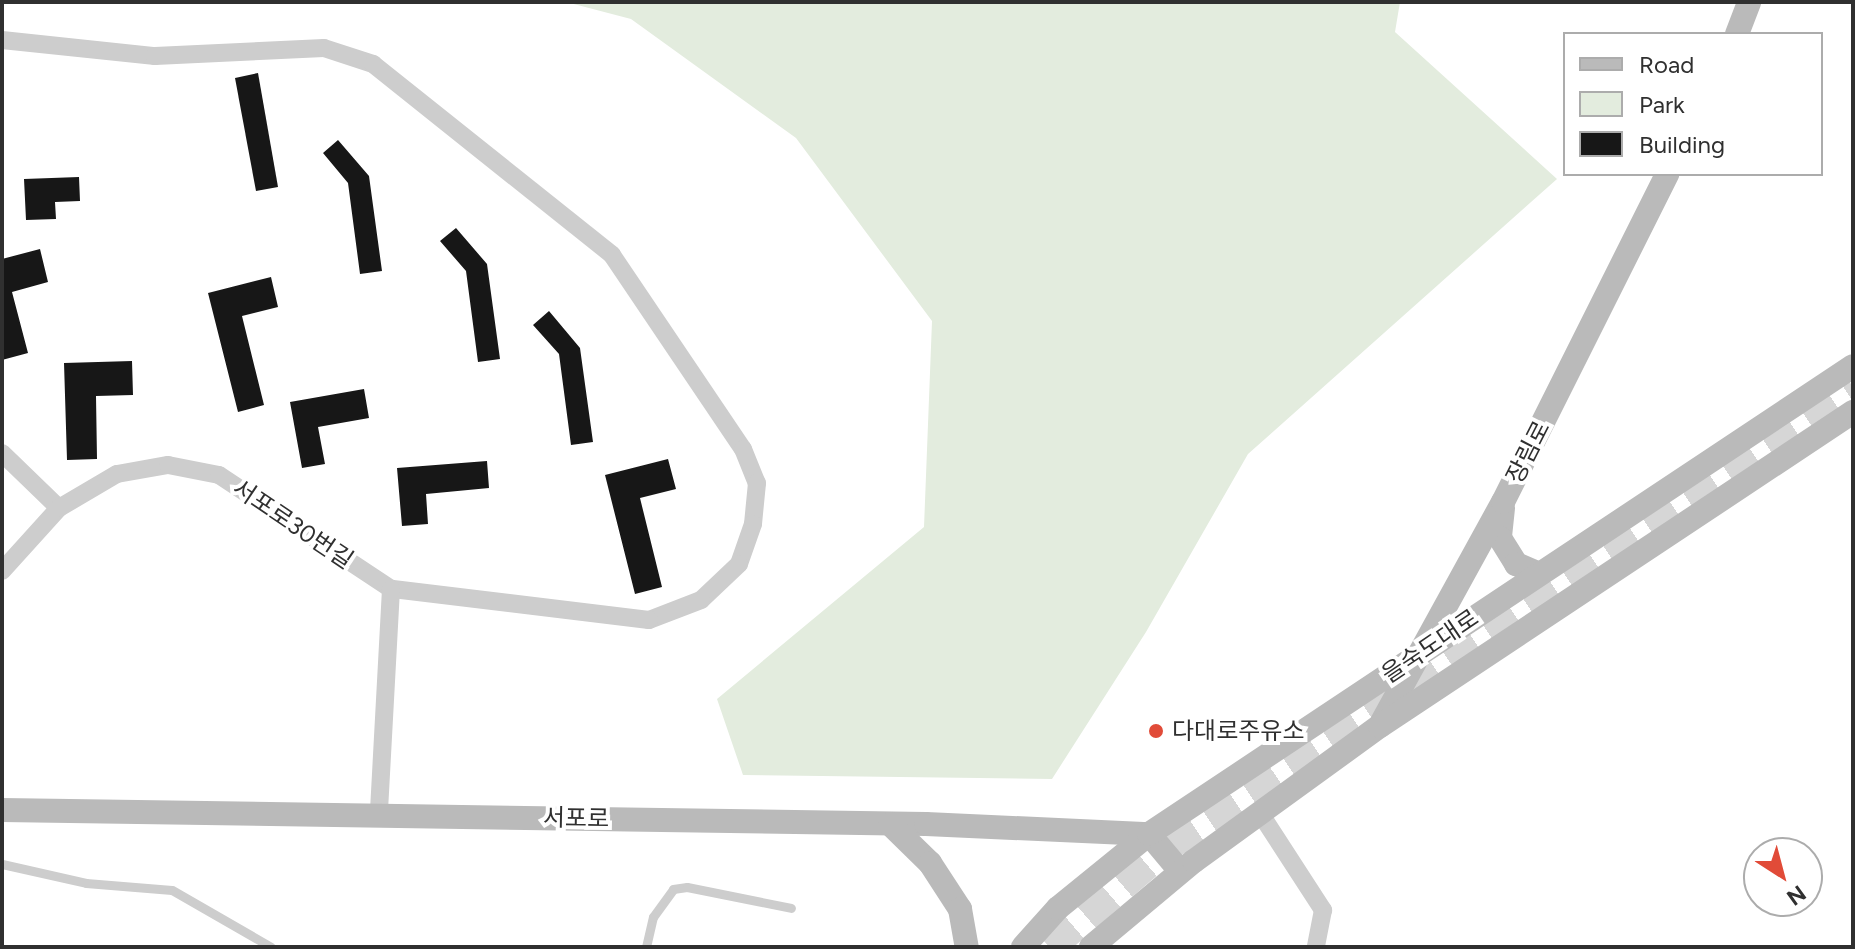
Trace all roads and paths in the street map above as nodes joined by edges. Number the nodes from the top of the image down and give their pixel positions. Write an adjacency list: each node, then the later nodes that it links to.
1 (1749, 2): 2 (street)
2 (1738, 32)
3 (2, 40): 12 (street)
4 (1666, 176): 8 (street, 장림로)
5 (1853, 366): 11 (street, 을숙도대로)
6 (1853, 412): 14 (street, 을숙도대로)
7 (2, 453): 9 (street)
8 (1503, 502): 11 (street); 13 (street, 장림로)
9 (59, 508): 10 (street, 서포로30번길); 12 (street, 서포로30번길)
10 (2, 571)
11 (1539, 574): 13 (street, 을숙도대로)
12 (391, 589): 17 (street)
13 (1416, 656): 14 (street, 장림로); 19 (street, 을숙도대로)
14 (1380, 726): 16 (street, 을숙도대로)
15 (2, 810): 17 (street, 서포로)
16 (1260, 813): 21 (street, 을숙도대로); 28 (street)
17 (379, 814): 18 (street, 서포로)
18 (890, 824): 19 (street, 서포로); 25 (street)
19 (1149, 834): 21 (street); 26 (street, 을숙도대로)
20 (2, 864): 23 (lane)
21 (1180, 871): 27 (street, 을숙도대로)
22 (791, 908): 24 (lane)
23 (271, 947)
24 (646, 947)
25 (967, 947)
26 (1023, 947)
27 (1091, 947)
28 (1316, 947)

